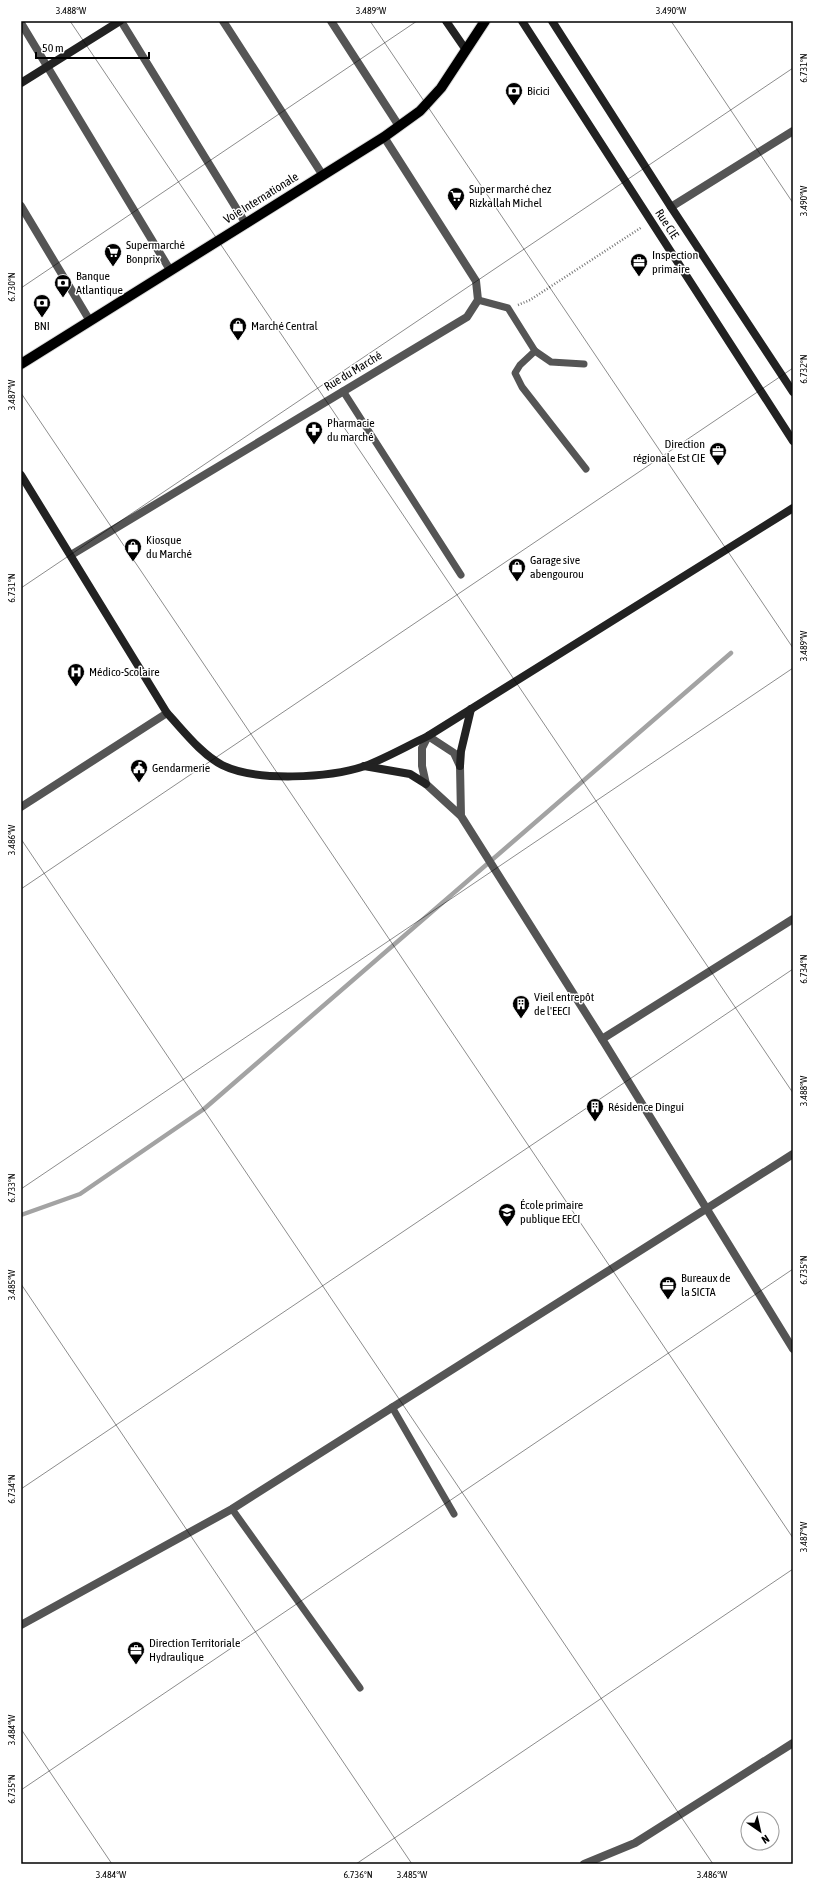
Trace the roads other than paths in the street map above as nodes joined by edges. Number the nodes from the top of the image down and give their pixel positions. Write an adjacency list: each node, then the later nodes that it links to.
1 (121, 21): 10 (street); 18 (street)
2 (223, 21): 15 (street)
3 (331, 21): 12 (street)
4 (446, 21): 9 (street)
5 (485, 21): 9 (main road, Voie Internationale)
6 (522, 21): 27 (street, Rue CIE)
7 (552, 21): 17 (street, Rue CIE)
8 (21, 23): 10 (street)
9 (466, 50): 12 (main road, Voie Internationale)
10 (48, 67): 11 (street); 19 (street)
11 (21, 83)
12 (399, 126): 14 (main road, Voie Internationale)
13 (793, 131): 17 (street)
14 (384, 137): 15 (main road, Voie Internationale); 20 (street)
15 (322, 174): 18 (main road, Voie Internationale)
16 (21, 206): 21 (street)
17 (671, 208): 26 (street, Rue CIE)
18 (246, 224): 19 (main road, Voie Internationale)
19 (170, 270): 21 (main road, Voie Internationale)
20 (478, 300): 22 (lane); 25 (street, Rue du Marché)
21 (90, 321): 23 (main road, Voie Internationale)
22 (535, 351): 24 (lane); 28 (lane)
23 (21, 364)
24 (584, 364)
25 (343, 392): 33 (street, Rue du Marché); 34 (lane)
26 (793, 392)
27 (793, 441)
28 (586, 469)
29 (21, 475): 31 (street)
30 (21, 483): 31 (street)
31 (30, 487): 33 (street)
32 (793, 508): 35 (street)
33 (71, 555): 36 (street)
34 (461, 575)
35 (471, 709): 37 (street); 39 (street)
36 (167, 713): 38 (street); 41 (street)
37 (428, 736): 38 (street); 39 (street); 40 (street)
38 (364, 766): 40 (street)
39 (460, 766): 42 (street)
40 (426, 784): 42 (street)
41 (21, 806)
42 (461, 816): 44 (street)
43 (793, 919): 44 (street)
44 (602, 1039): 46 (street)
45 (793, 1154): 46 (street)
46 (707, 1208): 47 (street); 48 (street)
47 (793, 1348)
48 (392, 1407): 49 (street); 50 (lane)
49 (232, 1509): 51 (street); 52 (lane)
50 (454, 1514)
51 (21, 1625)
52 (360, 1688)
53 (793, 1743): 54 (street)
54 (584, 1864)

